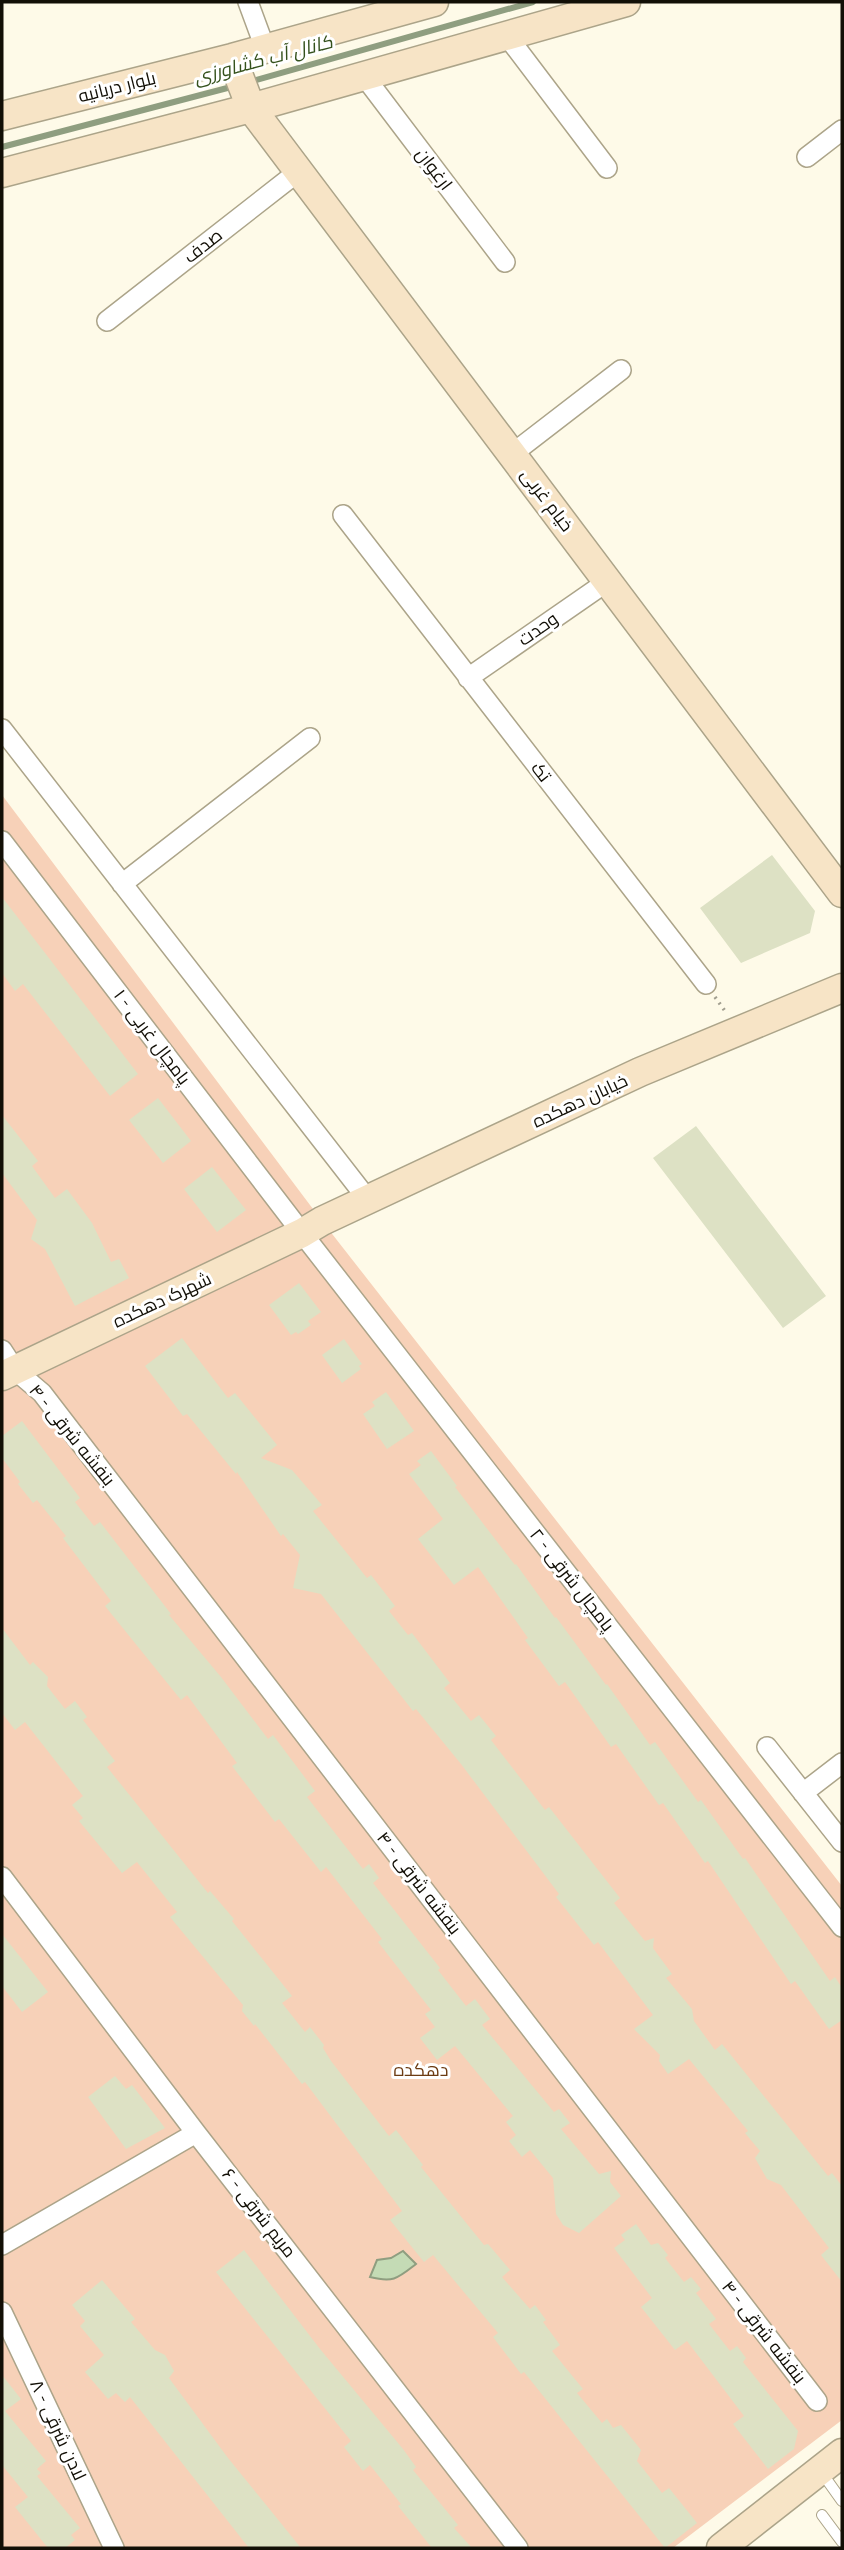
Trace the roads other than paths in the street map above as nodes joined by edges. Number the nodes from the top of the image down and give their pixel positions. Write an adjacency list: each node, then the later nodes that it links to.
1 (248, 2): 5 (street)
2 (434, 2): 5 (street, بلوار دریانیه)
3 (626, 2): 4 (street)
4 (507, 36): 7 (street); 12 (street)
5 (265, 48): 6 (street, بلوار دریانیه)
6 (232, 58): 8 (street, خیام غربی); 9 (street, بلوار دریانیه)
7 (364, 76): 8 (street); 15 (street, ارغوان)
8 (251, 108): 13 (street, خیام غربی); 14 (street)
9 (2, 116)
10 (842, 130): 11 (street)
11 (807, 157)
12 (607, 169)
13 (299, 171): 16 (street, صدف); 18 (street, خیام غربی)
14 (2, 173)
15 (505, 262)
16 (107, 321)
17 (621, 370): 18 (street)
18 (512, 454): 20 (street, خیام غربی)
19 (342, 515): 21 (street, تک)
20 (608, 581): 21 (street, وحدت); 26 (street, خیام غربی)
21 (468, 678): 27 (street, تک)
22 (2, 729): 25 (street)
23 (310, 737): 25 (street)
24 (2, 841): 30 (street, پامچال غربی - ۱)
25 (122, 884): 29 (street)
26 (842, 892)
27 (706, 984)
28 (842, 988): 29 (street, خیابان دهکده)
29 (369, 1201): 30 (street, خیابان دهکده)
30 (312, 1227): 31 (street, شهرک دهکده); 37 (street, پامچال شرقی - ۲)
31 (6, 1365): 41 (street, بنفشه شرقی - ۴)
32 (767, 1747): 34 (street)
33 (842, 1763): 34 (street)
34 (803, 1793): 35 (street)
35 (842, 1842)
36 (2, 1877): 38 (street, مریم شرقی - ۶)
37 (842, 1927)
38 (196, 2133): 39 (street); 48 (street, مریم شرقی - ۶)
39 (2, 2245)
40 (2, 2312): 47 (street, لادن شرقی - ۸)
41 (817, 2401)
42 (831, 2462): 43 (lane); 46 (street)
43 (842, 2501)
44 (822, 2515): 45 (lane)
45 (842, 2542)
46 (726, 2547)
47 (114, 2548)
48 (518, 2548)

